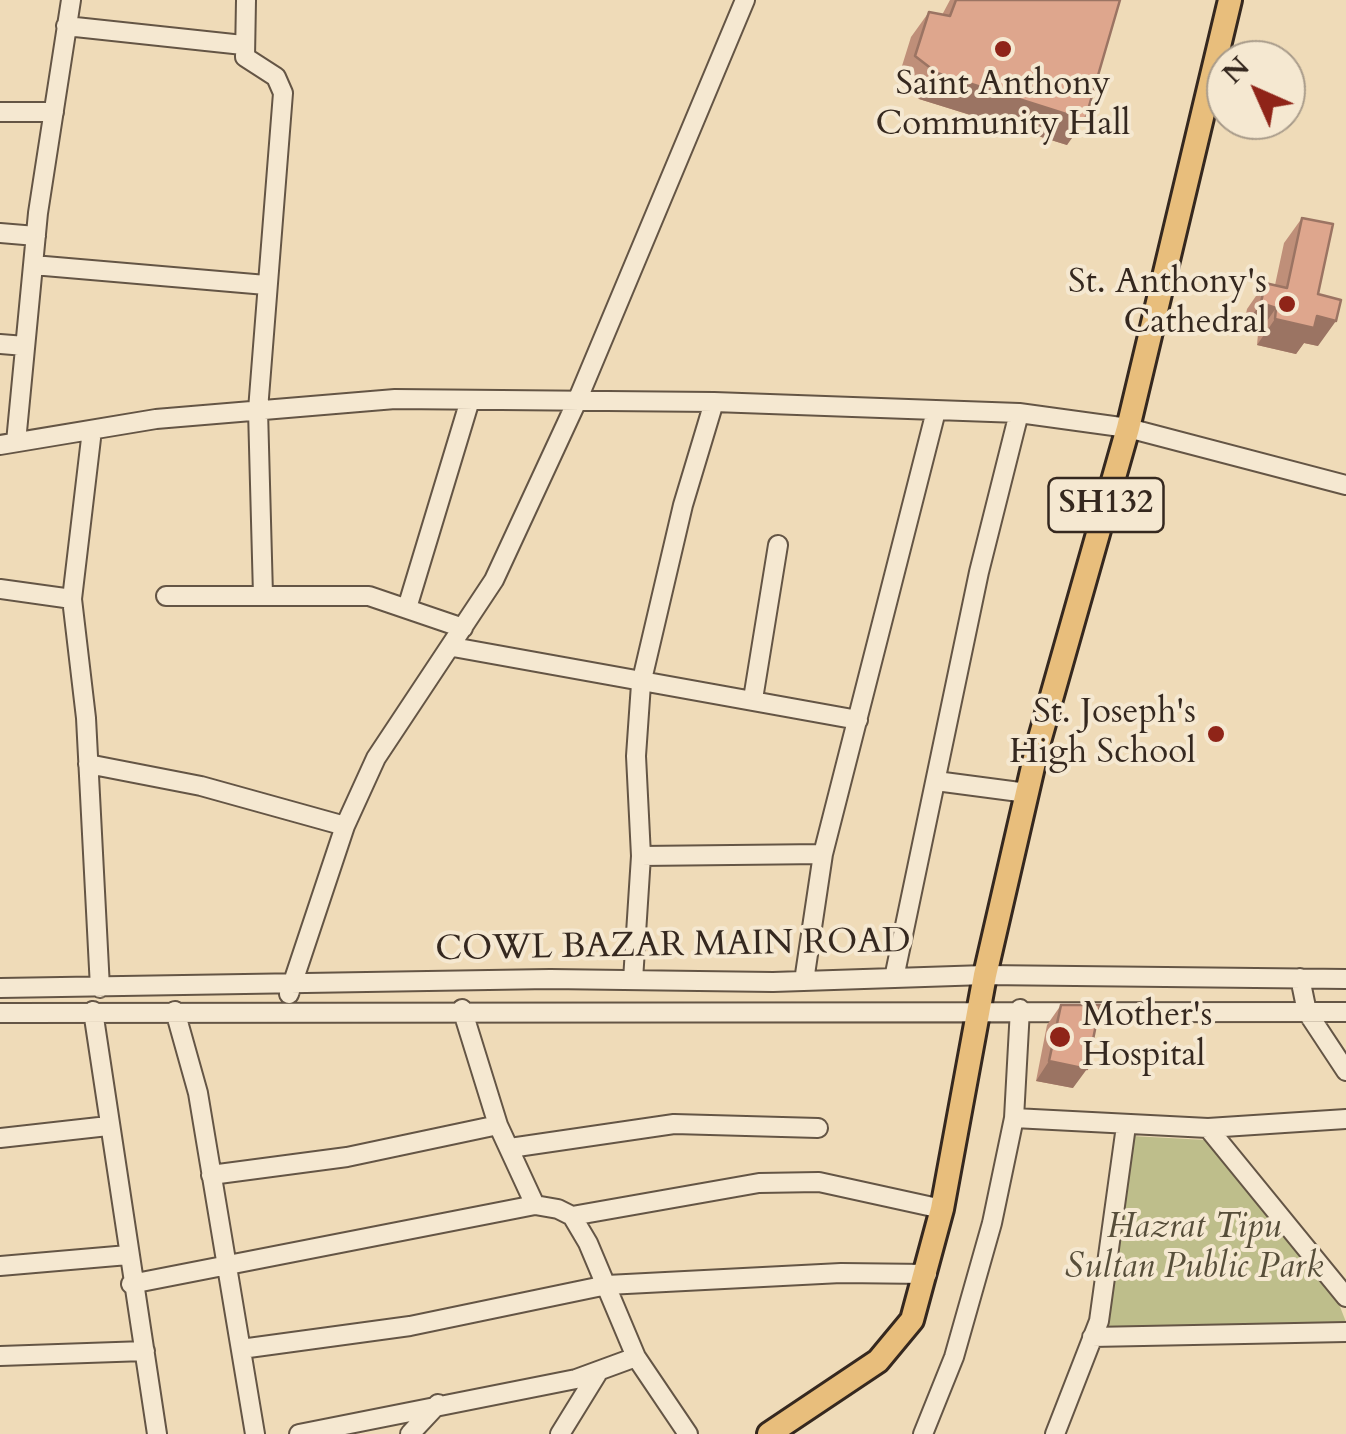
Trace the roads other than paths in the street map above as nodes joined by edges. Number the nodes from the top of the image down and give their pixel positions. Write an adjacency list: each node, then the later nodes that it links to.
1 (71, 0): 5 (street)
2 (246, 0): 6 (street)
3 (745, 0): 16 (street)
4 (1230, 0): 21 (main road, SH132)
5 (66, 26): 6 (street); 8 (street)
6 (243, 45): 12 (street)
7 (0, 112): 8 (street)
8 (54, 112): 10 (street)
9 (0, 233): 10 (street)
10 (36, 236): 11 (street)
11 (33, 265): 12 (street); 14 (street)
12 (266, 285): 18 (street)
13 (0, 344): 14 (street)
14 (25, 346): 23 (street)
15 (470, 400): 16 (street); 18 (street); 30 (street)
16 (578, 400): 17 (street); 31 (street)
17 (714, 402): 19 (street); 33 (street)
18 (258, 410): 22 (street); 27 (street)
19 (936, 411): 20 (street); 35 (street)
20 (1019, 413): 21 (street); 37 (street)
21 (1128, 428): 24 (street); 38 (main road, SH132)
22 (92, 430): 23 (street); 29 (street)
23 (8, 444)
24 (1346, 485)
25 (778, 545): 34 (street)
26 (0, 588): 29 (street)
27 (263, 595): 28 (street); 30 (street)
28 (166, 596)
29 (72, 600): 36 (street)
30 (406, 608): 31 (street)
31 (463, 628): 32 (street)
32 (453, 646): 33 (street); 39 (street)
33 (640, 684): 34 (street); 41 (street)
34 (752, 700): 35 (street)
35 (858, 720): 40 (street)
36 (88, 764): 39 (street); 50 (street)
37 (936, 781): 38 (street); 43 (street)
38 (1027, 794): 42 (main road, SH132)
39 (345, 826): 48 (street)
40 (823, 854): 41 (street); 47 (street)
41 (641, 856): 46 (street)
42 (986, 976): 43 (street, COWL BAZAR MAIN ROAD); 44 (street, COWL BAZAR MAIN ROAD); 53 (main road, SH132)
43 (894, 978): 47 (street, COWL BAZAR MAIN ROAD)
44 (1300, 978): 45 (street, COWL BAZAR MAIN ROAD); 58 (street)
45 (1346, 979)
46 (632, 980): 47 (street, COWL BAZAR MAIN ROAD); 48 (street, COWL BAZAR MAIN ROAD)
47 (804, 981)
48 (289, 985): 50 (street, COWL BAZAR MAIN ROAD); 51 (street)
49 (0, 988): 50 (street, COWL BAZAR MAIN ROAD)
50 (100, 988)
51 (290, 1009): 52 (street, COWL BAZAR MAIN ROAD); 55 (street, COWL BAZAR MAIN ROAD)
52 (462, 1009): 53 (street, COWL BAZAR MAIN ROAD); 63 (street)
53 (980, 1009): 54 (street, COWL BAZAR MAIN ROAD); 72 (main road, SH132)
54 (1020, 1009): 58 (street, COWL BAZAR MAIN ROAD); 61 (street)
55 (175, 1010): 56 (street, COWL BAZAR MAIN ROAD); 70 (street)
56 (92, 1011): 57 (street, COWL BAZAR MAIN ROAD); 64 (street)
57 (0, 1012)
58 (1308, 1012): 59 (street, COWL BAZAR MAIN ROAD); 60 (street)
59 (1346, 1012)
60 (1346, 1071)
61 (1014, 1118): 65 (street); 96 (street)
62 (1346, 1118): 67 (street)
63 (498, 1125): 69 (street); 70 (street)
64 (108, 1126): 68 (street); 74 (street)
65 (1126, 1126): 67 (street); 82 (street)
66 (818, 1128): 69 (street)
67 (1208, 1128): 80 (street)
68 (0, 1138)
69 (510, 1148): 71 (street)
70 (212, 1175): 76 (street)
71 (535, 1206): 73 (street); 76 (street)
72 (942, 1209): 73 (street); 77 (main road, SH132)
73 (572, 1216): 79 (street)
74 (128, 1255): 75 (street); 78 (street)
75 (0, 1266)
76 (226, 1268): 78 (street); 84 (street)
77 (926, 1274): 79 (street); 95 (main road, SH132)
78 (132, 1284): 83 (street)
79 (607, 1285): 84 (street); 86 (street)
80 (1346, 1297)
81 (1346, 1332): 82 (street)
82 (1092, 1337): 97 (street)
83 (144, 1350): 85 (street); 89 (street)
84 (241, 1350): 90 (street)
85 (0, 1356)
86 (636, 1357): 87 (street); 94 (street)
87 (597, 1374): 88 (street); 93 (street)
88 (439, 1403): 91 (street); 92 (street)
89 (157, 1434)
90 (254, 1434)
91 (299, 1434)
92 (410, 1434)
93 (560, 1434)
94 (688, 1434)
95 (770, 1434)
96 (923, 1434)
97 (1055, 1434)

